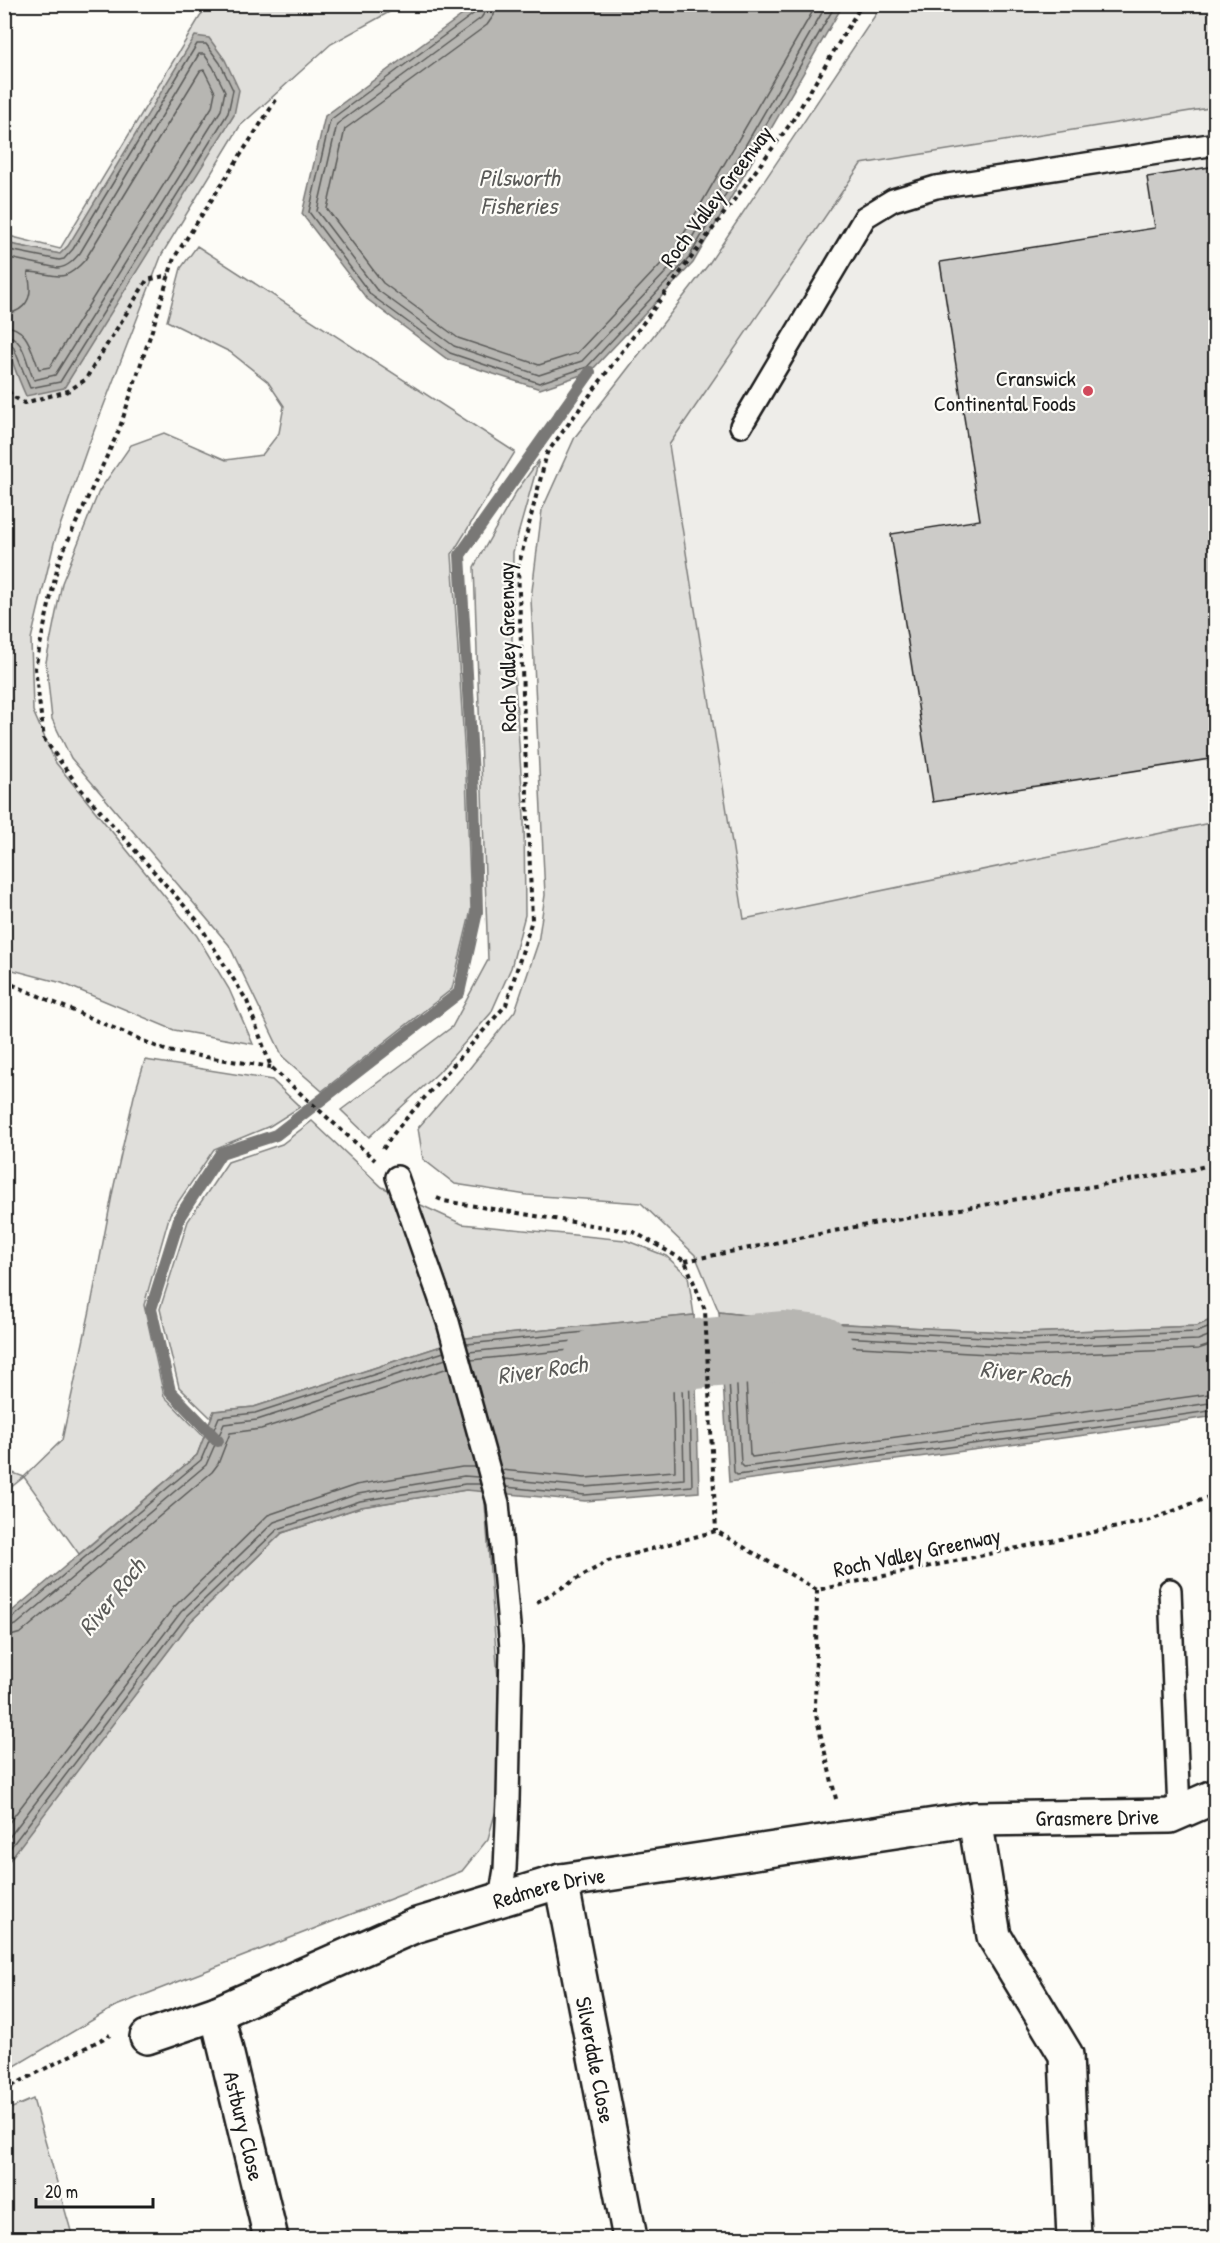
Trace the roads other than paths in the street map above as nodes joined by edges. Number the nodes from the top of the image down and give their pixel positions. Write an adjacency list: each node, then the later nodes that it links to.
1 (1215, 144): 2 (lane)
2 (741, 426)
3 (397, 1177): 9 (lane)
4 (1170, 1590): 6 (lane)
5 (1215, 1796): 6 (street, Grasmere Drive)
6 (1179, 1812): 7 (street, Grasmere Drive)
7 (975, 1819): 8 (street, Redmere Drive); 14 (street)
8 (561, 1881): 9 (street, Redmere Drive); 13 (street, Silverdale Close)
9 (500, 1899): 10 (street, Redmere Drive)
10 (217, 2013): 11 (street, Redmere Drive); 12 (street, Astbury Close)
11 (147, 2037)
12 (271, 2238)
13 (630, 2238)
14 (1074, 2238)

